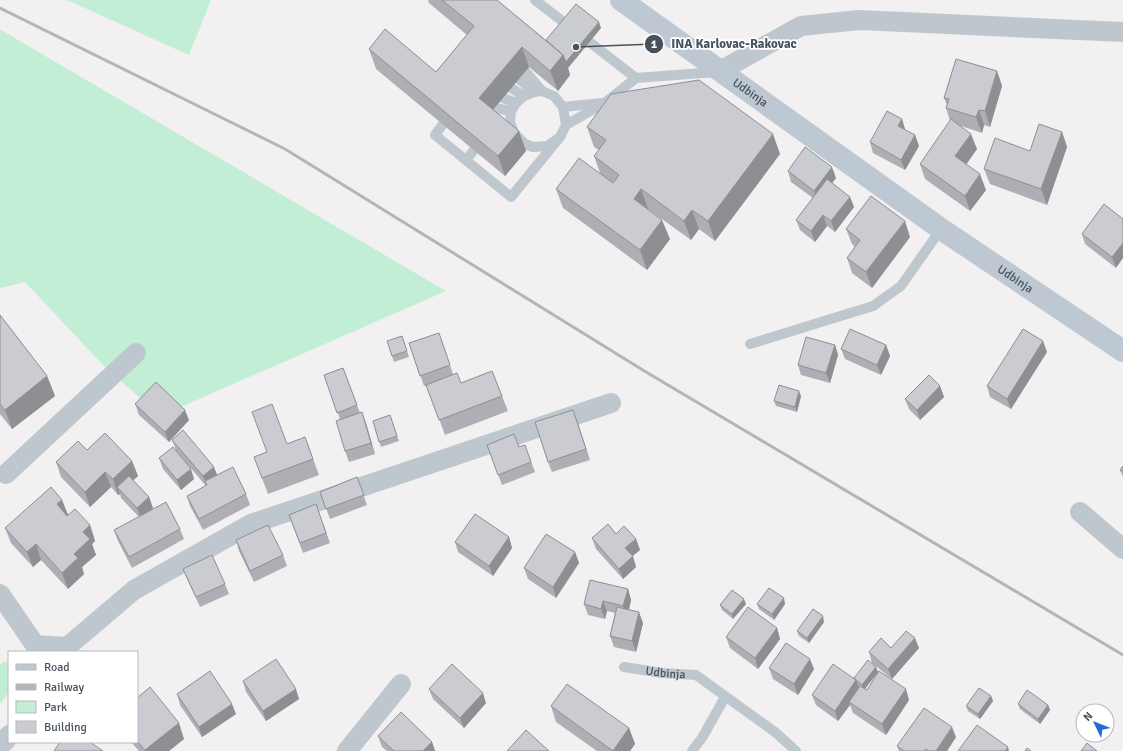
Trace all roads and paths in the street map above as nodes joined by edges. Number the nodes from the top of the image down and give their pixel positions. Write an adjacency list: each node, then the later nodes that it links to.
1 (535, 0): 6 (lane)
2 (621, 0): 4 (main road)
3 (1123, 32): 4 (street, Udbinja)
4 (720, 72): 6 (lane); 25 (main road, Udbinja)
5 (522, 75): 8 (lane)
6 (636, 78): 11 (lane)
7 (511, 88): 9 (lane)
8 (538, 92): 9 (lane); 12 (lane)
9 (524, 96): 14 (lane)
10 (503, 98): 14 (lane)
11 (606, 102): 12 (lane); 17 (lane)
12 (563, 107): 17 (lane)
13 (495, 108): 14 (lane)
14 (512, 112): 15 (lane); 18 (lane)
15 (498, 122)
16 (443, 124): 20 (lane)
17 (566, 125): 18 (lane)
18 (560, 137): 24 (lane)
19 (474, 150): 20 (lane)
20 (466, 160): 22 (lane)
21 (489, 162): 22 (lane)
22 (481, 172): 24 (lane)
23 (502, 173): 24 (lane)
24 (494, 183)
25 (941, 229): 26 (lane); 27 (main road, Udbinja)
26 (750, 344)
27 (1123, 351)
28 (136, 353): 30 (street)
29 (610, 403): 34 (street)
30 (2, 474)
31 (1080, 512): 32 (street)
32 (1123, 549)
33 (0, 594): 34 (street)
34 (34, 649)
35 (624, 667): 37 (lane, Udbinja)
36 (401, 684): 40 (street)
37 (725, 696): 41 (lane); 42 (lane, Udbinja)
38 (8, 737): 39 (street)
39 (0, 746)
40 (347, 751)
41 (692, 751)
42 (796, 751)

